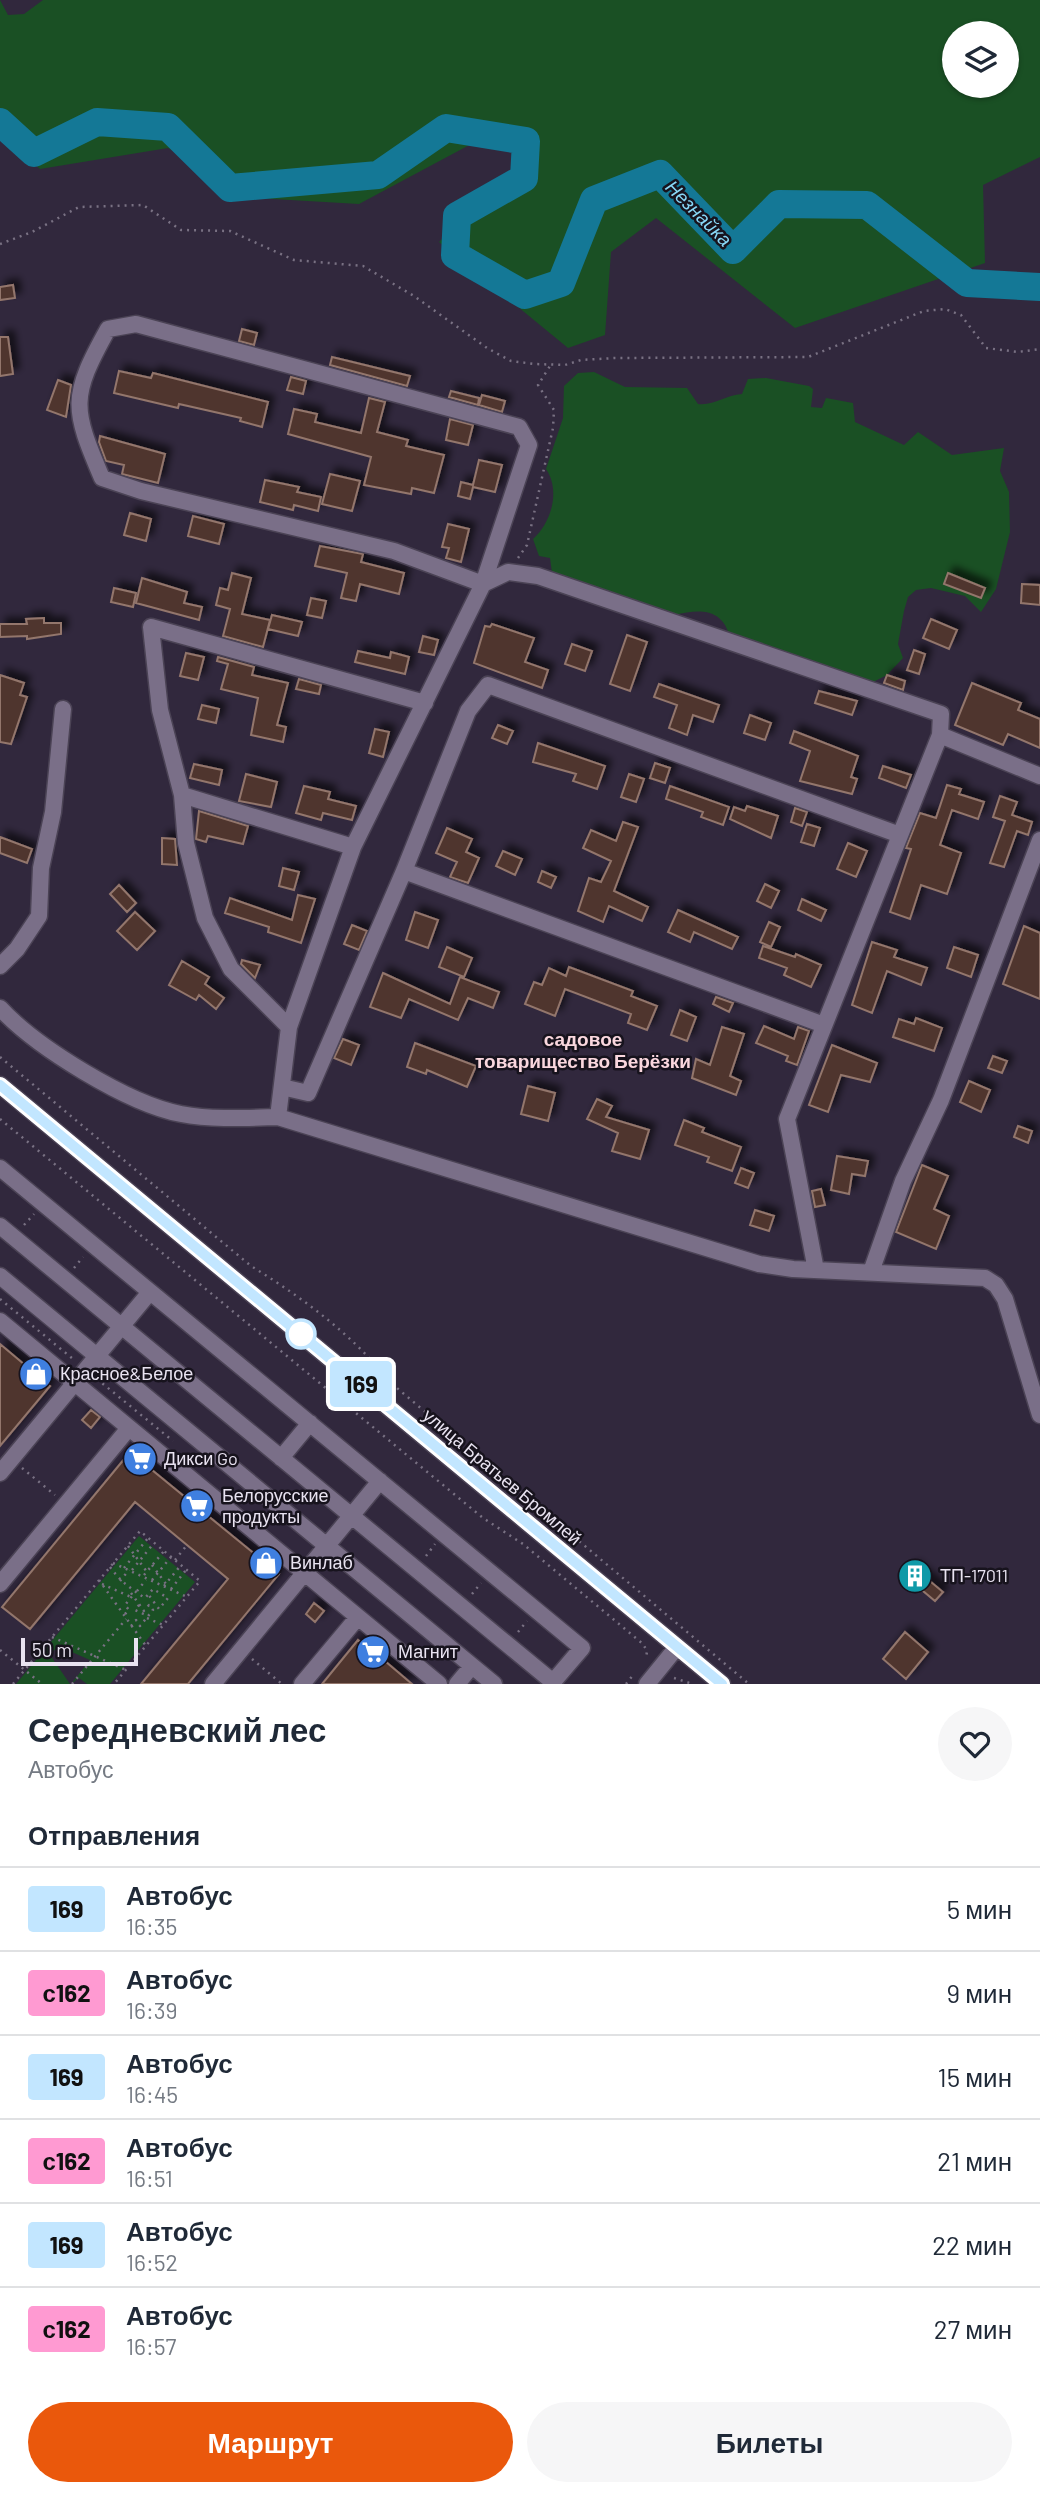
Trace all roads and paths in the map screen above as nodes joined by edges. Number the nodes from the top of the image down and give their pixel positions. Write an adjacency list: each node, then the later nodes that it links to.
1 (0, 244): 2 (path)
2 (1040, 349)
3 (483, 584): 3 (street); 4 (street); 6 (street)
4 (425, 703): 8 (street); 11 (street)
5 (63, 709): 13 (street)
6 (940, 735): 7 (street); 9 (street)
7 (1040, 776)
8 (182, 795): 11 (street); 16 (street)
9 (900, 835): 12 (street); 15 (street)
10 (1040, 841): 25 (street)
11 (354, 847): 16 (street)
12 (404, 871): 15 (street); 19 (street)
13 (0, 966)
14 (0, 1008): 20 (street)
15 (824, 1025): 24 (street)
16 (289, 1027): 19 (street)
17 (0, 1057): 105 (path)
18 (0, 1085): 83 (street, улица Братьев Бромлей)
19 (282, 1087): 20 (street)
20 (278, 1117): 24 (street)
21 (0, 1119): 87 (path)
22 (0, 1168): 27 (street)
23 (0, 1226): 29 (street)
24 (816, 1270): 25 (street)
25 (871, 1272): 32 (street)
26 (0, 1276): 30 (street)
27 (150, 1292): 29 (street); 33 (street)
28 (0, 1321): 31 (street)
29 (121, 1326): 30 (street); 35 (street)
30 (97, 1356): 31 (street); 45 (street)
31 (75, 1383): 34 (street); 36 (street)
32 (1040, 1415)
33 (310, 1423): 35 (street); 38 (street)
34 (129, 1428): 39 (street); 59 (street)
35 (281, 1458): 40 (street)
36 (11, 1460): 37 (street); 39 (path)
37 (0, 1473)
38 (380, 1481): 40 (street); 40 (street)
39 (66, 1505): 64 (street)
40 (352, 1516): 45 (street)
41 (148, 1538): 42 (path); 43 (path); 47 (path)
42 (154, 1543): 46 (path); 50 (path)
43 (128, 1545): 47 (path); 51 (path)
44 (187, 1545): 49 (path)
45 (327, 1546): 59 (street); 88 (street)
46 (164, 1551): 48 (path); 52 (path)
47 (135, 1555): 50 (path); 54 (path)
48 (171, 1557): 49 (path); 58 (path)
49 (175, 1560): 53 (path)
50 (139, 1561): 56 (path); 57 (path)
51 (112, 1565): 54 (path); 62 (path); 63 (path)
52 (152, 1565): 57 (path); 58 (path)
53 (181, 1565): 55 (path); 66 (path)
54 (124, 1568): 56 (path)
55 (187, 1570): 68 (path); 74 (path)
56 (130, 1571): 60 (path); 62 (path)
57 (146, 1572): 60 (path)
58 (158, 1573): 61 (path); 66 (path)
59 (305, 1573): 76 (street); 85 (street)
60 (143, 1577): 61 (path)
61 (149, 1580): 66 (path); 72 (path)
62 (120, 1581): 65 (path)
63 (101, 1582): 67 (path); 70 (path); 81 (path)
64 (0, 1584)
65 (125, 1585): 71 (path); 72 (path)
66 (164, 1585): 68 (path); 69 (path)
67 (111, 1588): 70 (path); 71 (path)
68 (171, 1589): 74 (path)
69 (158, 1591): 73 (path); 73 (path)
70 (108, 1592): 77 (path)
71 (120, 1592): 72 (path)
72 (133, 1593): 73 (path); 75 (path); 77 (path)
73 (148, 1594)
74 (187, 1597): 79 (path)
75 (143, 1612): 78 (path); 78 (path)
76 (358, 1616): 98 (street); 99 (street)
77 (125, 1617): 80 (path); 86 (path)
78 (148, 1617): 79 (path); 80 (path)
79 (163, 1625): 82 (path)
80 (131, 1626): 82 (path)
81 (52, 1637): 86 (path); 89 (path)
82 (146, 1646): 90 (path)
83 (677, 1647): 102 (street); 104 (street, улица Братьев Бромлей)
84 (0, 1650): 89 (path)
85 (241, 1650): 96 (street); 97 (path)
86 (95, 1657): 90 (path); 94 (path)
87 (645, 1660)
88 (472, 1666): 100 (street); 101 (street)
89 (25, 1670): 92 (path); 93 (path)
90 (126, 1670): 95 (path)
91 (668, 1679): 103 (path)
92 (15, 1683)
93 (41, 1684)
94 (72, 1684)
95 (114, 1684)
96 (213, 1684)
97 (282, 1684)
98 (302, 1684)
99 (439, 1684)
100 (457, 1684)
101 (494, 1684)
102 (647, 1684)
103 (693, 1684)
104 (722, 1684)
105 (749, 1684)

